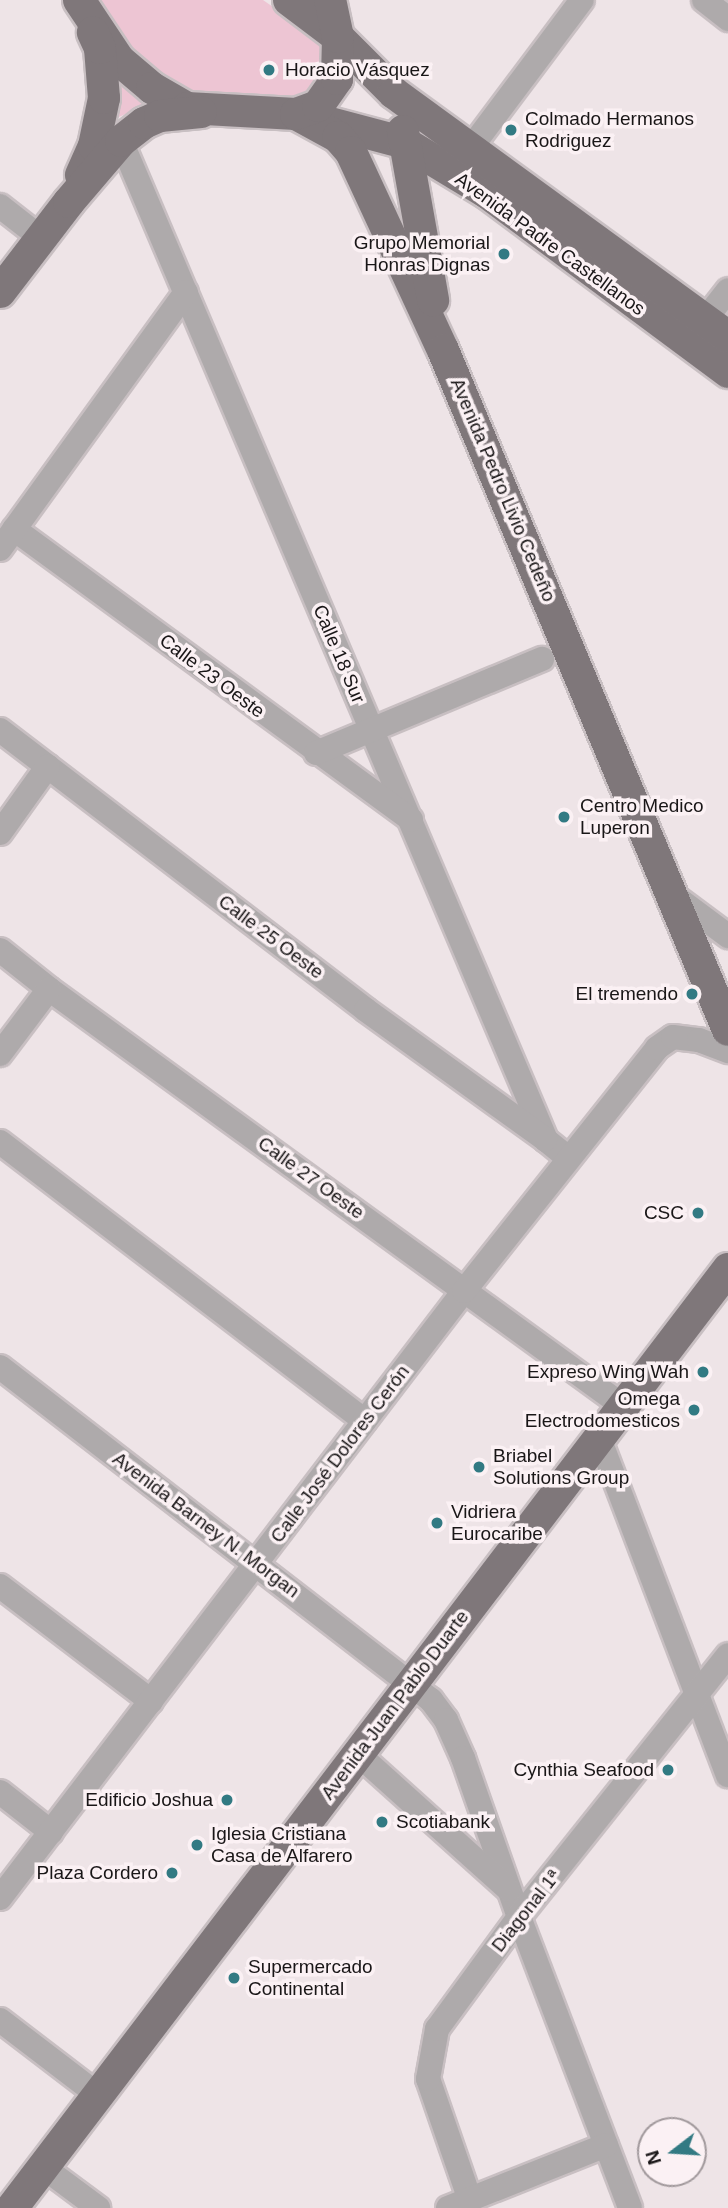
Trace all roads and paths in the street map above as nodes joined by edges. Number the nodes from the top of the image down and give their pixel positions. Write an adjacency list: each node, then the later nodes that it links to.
1 (79, 0): 9 (main road, Avenida Padre Castellanos); 15 (main road)
2 (289, 0): 7 (main road, Avenida Padre Castellanos)
3 (330, 0): 7 (main road)
4 (582, 0): 13 (street)
5 (704, 0): 6 (street)
6 (728, 19)
7 (338, 37): 8 (main road, Avenida Padre Castellanos); 10 (main road)
8 (394, 93): 12 (main road); 13 (main road, Avenida Padre Castellanos)
9 (214, 110): 10 (main road, Avenida Padre Castellanos); 11 (main road)
10 (296, 114): 12 (main road, Avenida Padre Castellanos); 23 (main road, Avenida Pedro Livio Cedeño)
11 (121, 141): 15 (main road); 21 (street, Calle 18 Sur)
12 (405, 143): 14 (main road, Avenida Padre Castellanos); 17 (main road)
13 (470, 149): 22 (main road, Avenida Padre Castellanos)
14 (486, 192): 17 (main road); 24 (main road, Avenida Padre Castellanos)
15 (69, 202): 18 (main road)
16 (0, 206): 18 (street)
17 (420, 233): 23 (main road)
18 (41, 238): 20 (main road)
19 (728, 290): 22 (street)
20 (0, 292)
21 (186, 292): 25 (street); 28 (street, Calle 18 Sur)
22 (716, 329)
23 (443, 350): 33 (main road, Avenida Pedro Livio Cedeño)
24 (728, 372)
25 (7, 539): 29 (street, Calle 23 Oeste)
26 (542, 659): 28 (street)
27 (0, 730): 30 (street, Calle 25 Oeste)
28 (371, 730): 29 (street); 31 (street, Calle 18 Sur)
29 (316, 753): 31 (street, Calle 23 Oeste)
30 (48, 766): 32 (street); 40 (street, Calle 25 Oeste)
31 (411, 821): 40 (street, Calle 18 Sur)
32 (0, 833)
33 (673, 895): 34 (street); 37 (main road, Avenida Pedro Livio Cedeño)
34 (728, 936)
35 (0, 950): 36 (street, Calle 27 Oeste)
36 (49, 989): 39 (street); 44 (street, Calle 27 Oeste)
37 (728, 1030)
38 (728, 1051): 42 (street, Calle José Dolores Cerón)
39 (0, 1054)
40 (546, 1140): 42 (street, Calle 18 Sur)
41 (0, 1142): 47 (street)
42 (568, 1158): 44 (street, Calle José Dolores Cerón)
43 (728, 1269): 46 (main road, Avenida Juan Pablo Duarte)
44 (464, 1291): 46 (street, Calle 27 Oeste); 47 (street, Calle José Dolores Cerón)
45 (0, 1367): 49 (street, Avenida Barney N. Morgan)
46 (623, 1406): 48 (main road, Avenida Juan Pablo Duarte)
47 (365, 1421): 49 (street, Calle José Dolores Cerón)
48 (599, 1438): 52 (main road, Avenida Juan Pablo Duarte); 53 (street)
49 (256, 1563): 52 (street, Avenida Barney N. Morgan); 54 (street, Calle José Dolores Cerón)
50 (0, 1586): 54 (street)
51 (728, 1655): 53 (street, Diagonal 1ª)
52 (412, 1683): 55 (main road, Avenida Juan Pablo Duarte); 59 (street, Avenida Barney N. Morgan)
53 (698, 1696): 56 (street); 61 (street, Diagonal 1ª)
54 (150, 1701): 58 (street, Calle José Dolores Cerón)
55 (358, 1754): 59 (street); 63 (main road, Avenida Juan Pablo Duarte)
56 (728, 1774)
57 (0, 1792): 58 (street)
58 (51, 1832): 60 (street, Calle José Dolores Cerón)
59 (510, 1891): 61 (street, Avenida Barney N. Morgan)
60 (0, 1898)
61 (519, 1917): 64 (street, Avenida Barney N. Morgan); 66 (street, Diagonal 1ª)
62 (0, 2020): 63 (street)
63 (98, 2095): 65 (main road, Avenida Juan Pablo Duarte)
64 (606, 2145): 66 (street); 69 (street, Avenida Barney N. Morgan)
65 (43, 2167): 67 (main road, Avenida Juan Pablo Duarte); 68 (street)
66 (459, 2204)
67 (12, 2208)
68 (98, 2208)
69 (630, 2208)

